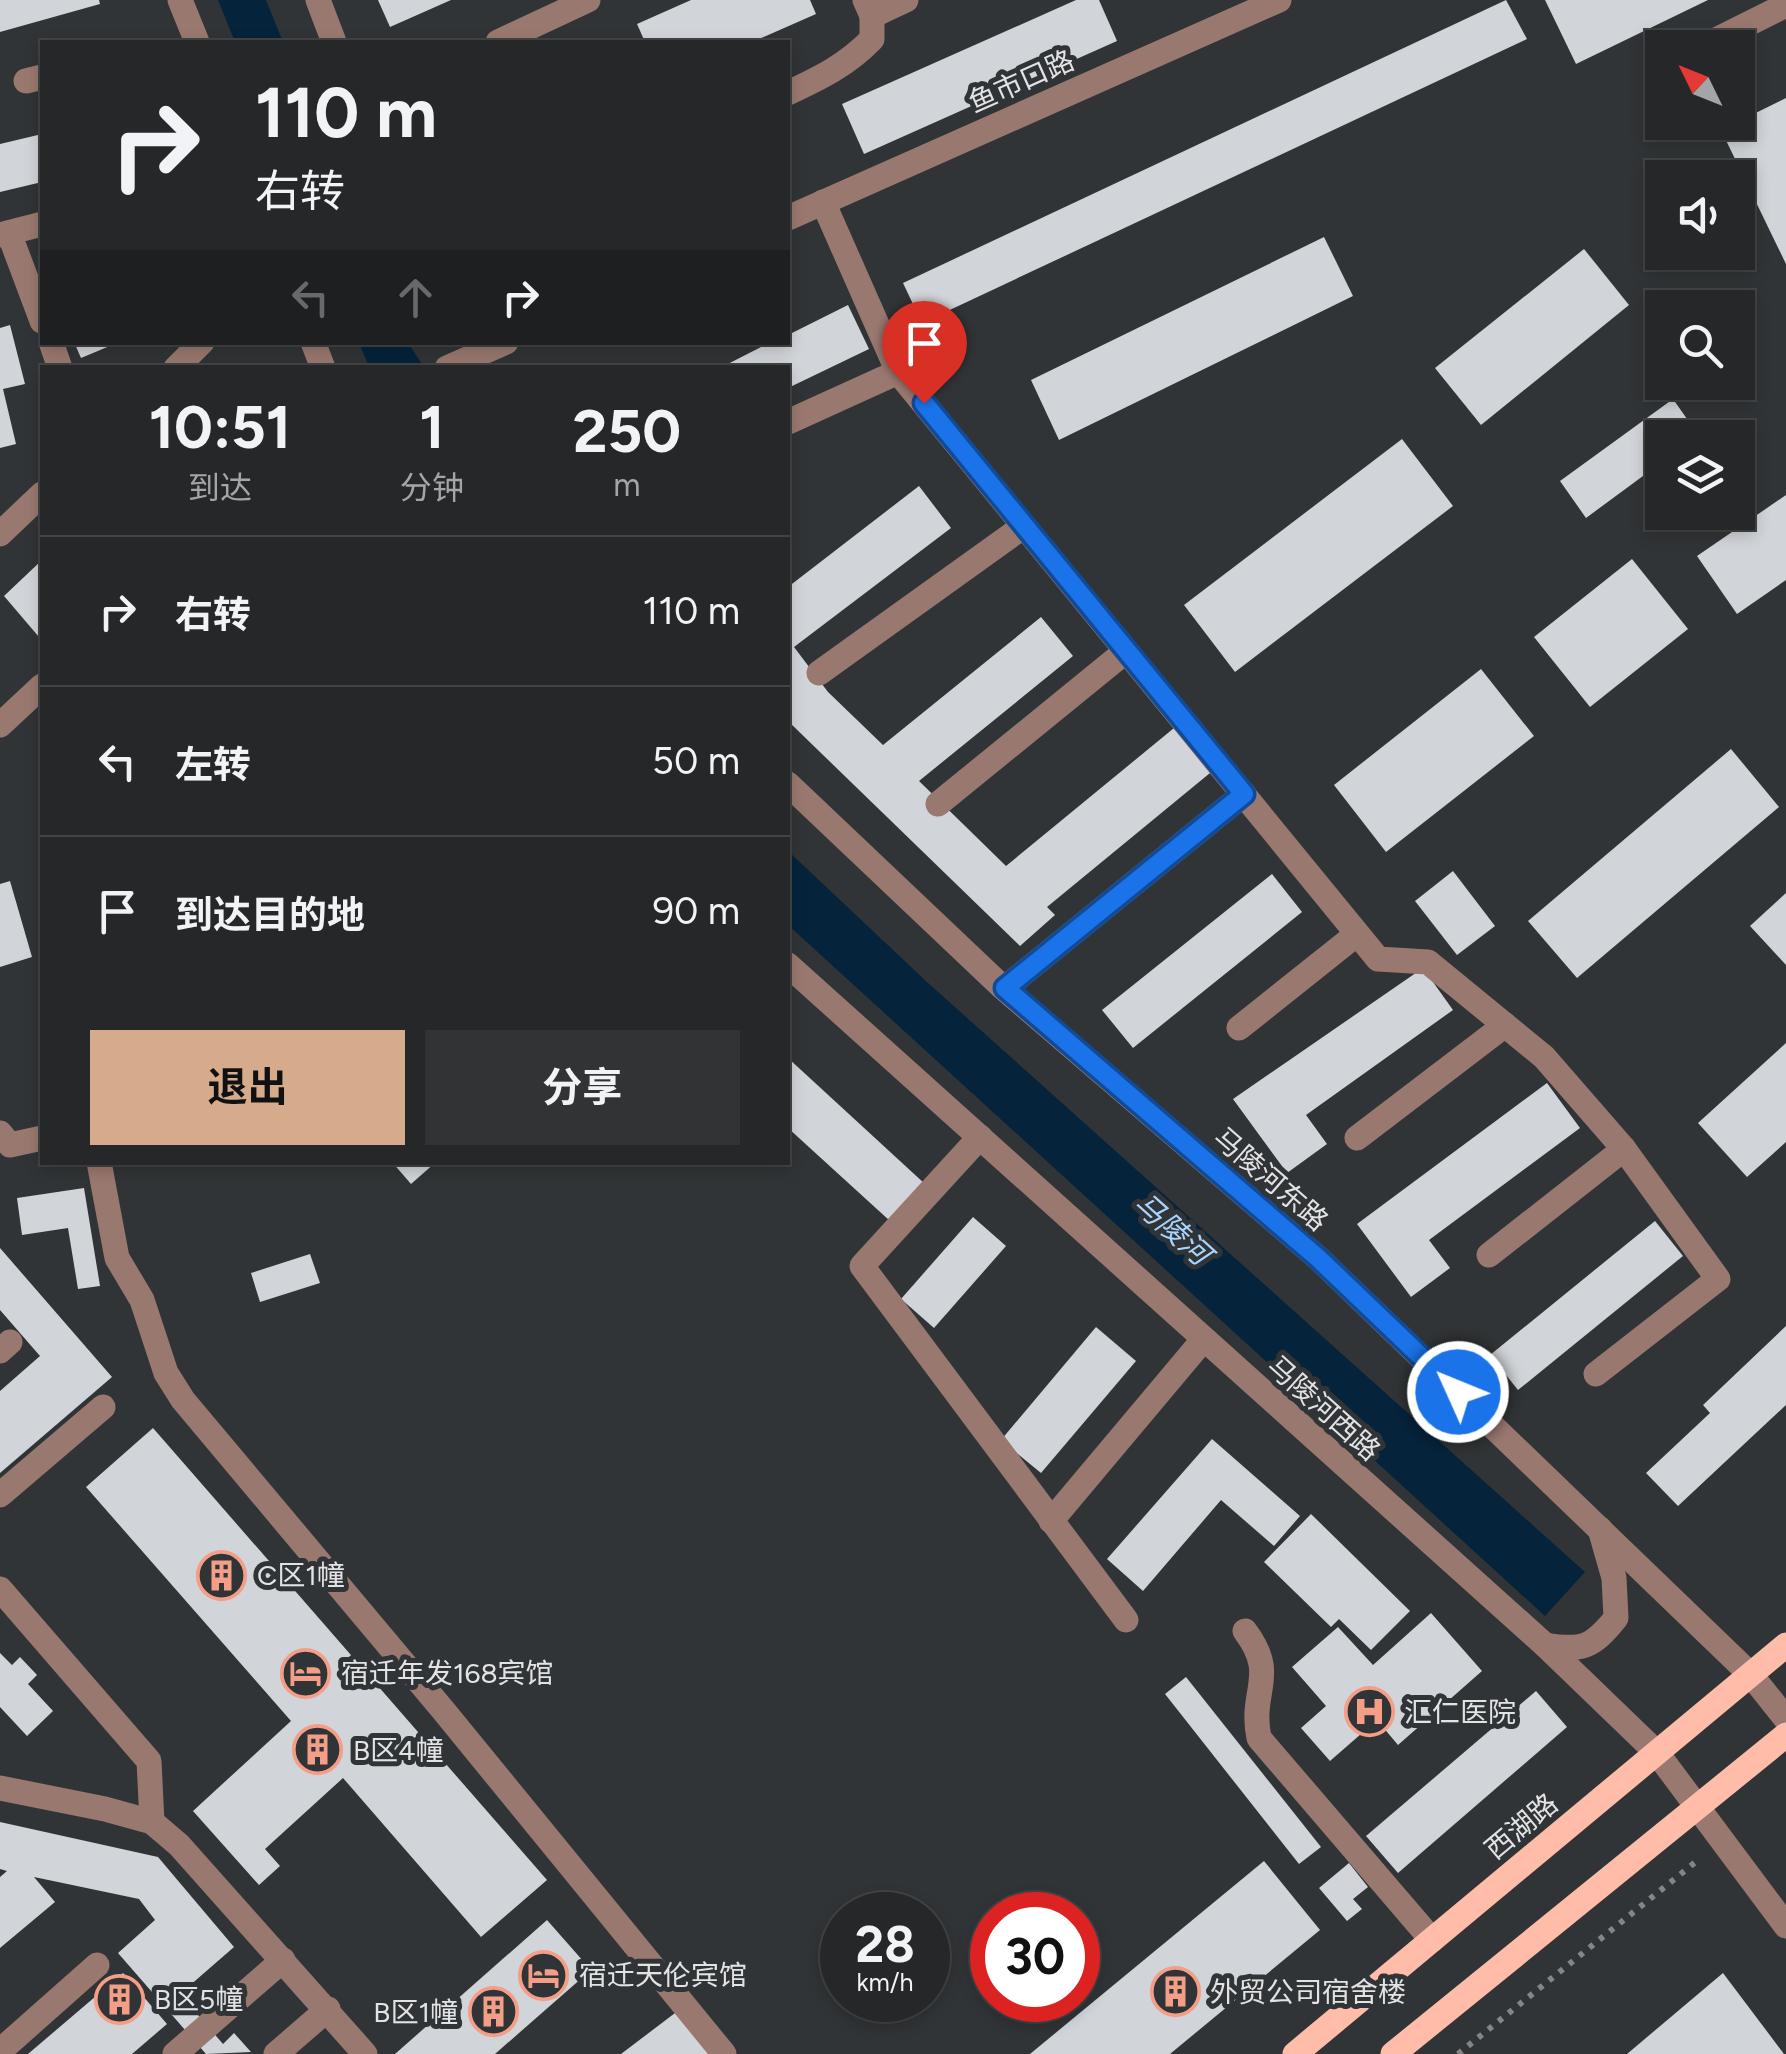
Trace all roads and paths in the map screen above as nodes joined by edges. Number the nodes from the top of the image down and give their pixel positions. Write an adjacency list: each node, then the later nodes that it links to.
1 (180, 0): 9 (street)
2 (318, 0): 10 (street)
3 (588, 0): 11 (street)
4 (906, 0): 7 (street)
5 (1279, 0): 13 (street, 鱼市口路)
6 (1786, 5): 8 (street)
7 (868, 8): 12 (street)
8 (1736, 30)
9 (192, 40)
10 (333, 40)
11 (502, 40)
12 (790, 92)
13 (823, 202): 14 (street, 鱼市口路); 22 (street)
14 (790, 217)
15 (40, 225): 16 (street)
16 (5, 234): 17 (street)
17 (40, 316)
18 (199, 345): 21 (street)
19 (498, 345): 20 (street)
20 (459, 360)
21 (179, 365)
22 (898, 372): 23 (street); 25 (street)
23 (790, 421)
24 (40, 496): 26 (street)
25 (1024, 526): 27 (street); 28 (street)
26 (0, 534)
27 (1126, 651): 32 (street); 33 (street)
28 (819, 673)
29 (40, 688): 30 (street)
30 (0, 725)
31 (790, 786): 36 (street, 马陵河东路)
32 (1244, 794): 34 (street); 36 (street)
33 (938, 804)
34 (1358, 934): 37 (street); 38 (street)
35 (790, 968): 41 (street, 马陵河西路)
36 (1005, 988): 51 (street, 马陵河东路)
37 (1504, 1025): 42 (street); 43 (street)
38 (1238, 1028)
39 (0, 1132): 40 (street)
40 (40, 1138)
41 (980, 1138): 46 (street, 马陵河西路); 50 (street)
42 (1357, 1138)
43 (1624, 1149): 45 (street); 47 (street)
44 (99, 1165): 74 (street)
45 (1489, 1254)
46 (1203, 1340): 50 (street); 55 (street, 马陵河西路)
47 (1596, 1374)
48 (103, 1408): 49 (street)
49 (0, 1496)
50 (1051, 1521): 53 (street)
51 (1600, 1528): 55 (street); 57 (street, 马陵河东路)
52 (0, 1589): 63 (street)
53 (1126, 1620)
54 (1245, 1632): 66 (street)
55 (1545, 1645): 60 (street, 马陵河西路)
56 (1786, 1645): 57 (main road, 西湖路)
57 (1751, 1675): 58 (street, 马陵河东路); 60 (main road, 西湖路)
58 (1786, 1719)
59 (1786, 1735): 62 (main road)
60 (1657, 1753): 62 (street, 马陵河西路); 66 (main road, 西湖路)
61 (0, 1788): 63 (street)
62 (1698, 1805): 64 (street, 马陵河西路); 76 (main road)
63 (152, 1822): 67 (street)
64 (1724, 1840): 65 (street, 马陵河西路); 77 (path)
65 (1786, 1926)
66 (1432, 1940): 75 (main road, 西湖路)
67 (283, 1960): 69 (street); 71 (street)
68 (97, 1965): 70 (street)
69 (328, 2009): 72 (street); 73 (street)
70 (0, 2051)
71 (176, 2054)
72 (276, 2054)
73 (365, 2054)
74 (724, 2054)
75 (1295, 2054)
76 (1393, 2054)
77 (1458, 2054)

